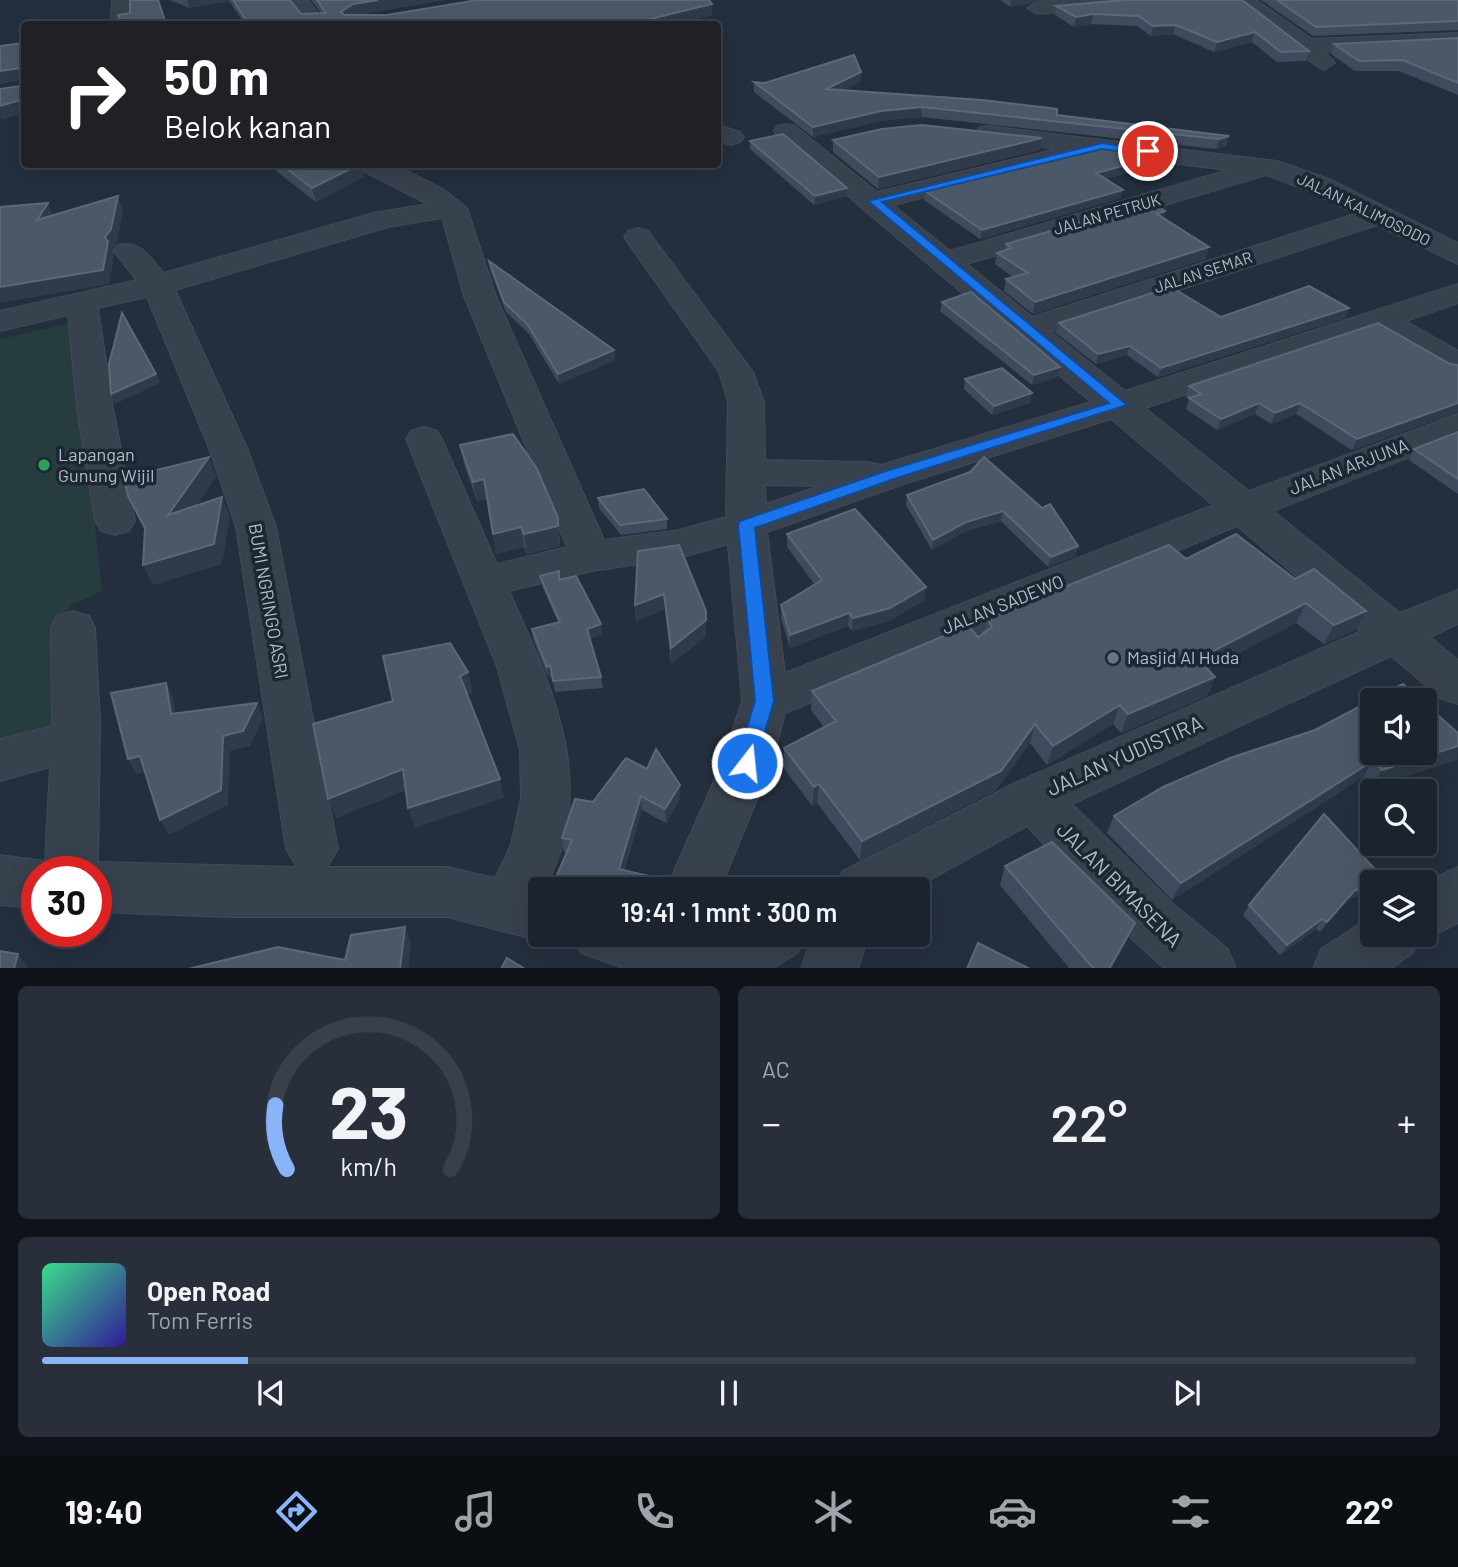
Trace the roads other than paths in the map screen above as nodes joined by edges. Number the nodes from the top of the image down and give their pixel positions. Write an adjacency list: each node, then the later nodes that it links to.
1 (122, 0): 6 (street)
2 (298, 0): 7 (street)
3 (1131, 0): 5 (street)
4 (1243, 0): 9 (street)
5 (1037, 8)
6 (121, 21)
7 (314, 21)
8 (1458, 39): 9 (street)
9 (1307, 46): 10 (street)
10 (1332, 70)
11 (967, 130): 13 (street, JALAN KALIMOSODO)
12 (809, 141): 16 (street)
13 (1102, 146): 14 (street, JALAN KALIMOSODO); 16 (street)
14 (1268, 167): 18 (street, JALAN KALIMOSODO); 22 (street, JALAN PETRUK)
15 (378, 168): 17 (street)
16 (874, 201): 22 (street)
17 (453, 208): 23 (street); 38 (street)
18 (1380, 215): 21 (street, JALAN KALIMOSODO); 28 (street, JALAN SEMAR)
19 (638, 237): 33 (street)
20 (128, 251): 23 (street, BUMI NGRINGO ASRI)
21 (1458, 255)
22 (946, 261): 28 (street)
23 (158, 285): 25 (street); 48 (street, BUMI NGRINGO ASRI)
24 (1458, 293): 26 (street)
25 (82, 303): 27 (street); 36 (street)
26 (1382, 320): 29 (street); 30 (street)
27 (0, 321)
28 (1027, 329): 30 (street)
29 (1458, 365)
30 (1119, 405): 34 (street); 35 (street)
31 (1458, 425): 35 (street, JALAN ARJUNA)
32 (424, 439): 39 (street)
33 (746, 472): 34 (street); 37 (street)
34 (891, 475): 37 (street)
35 (1241, 509): 42 (street); 44 (street, JALAN SADEWO)
36 (116, 521)
37 (746, 525): 38 (street); 44 (street)
38 (592, 556): 39 (street)
39 (484, 582): 57 (street)
40 (1458, 606): 42 (street, JALAN YUDISTIRA)
41 (73, 628): 45 (street)
42 (1394, 635): 43 (street); 47 (street, JALAN YUDISTIRA)
43 (1458, 686)
44 (765, 701): 50 (street)
45 (74, 741): 46 (street); 49 (street)
46 (0, 760)
47 (1032, 798): 51 (street, JALAN YUDISTIRA); 64 (street, JALAN BIMASENA)
48 (312, 849)
49 (71, 856)
50 (698, 877)
51 (884, 877)
52 (0, 880): 53 (street)
53 (21, 882)
54 (112, 888): 57 (street)
55 (1458, 892): 56 (street)
56 (1437, 906)
57 (525, 910)
58 (653, 947): 62 (street)
59 (730, 947): 62 (street)
60 (836, 947): 63 (street)
61 (1373, 947): 65 (street)
62 (693, 957)
63 (829, 968)
64 (1208, 968)
65 (1341, 968)

